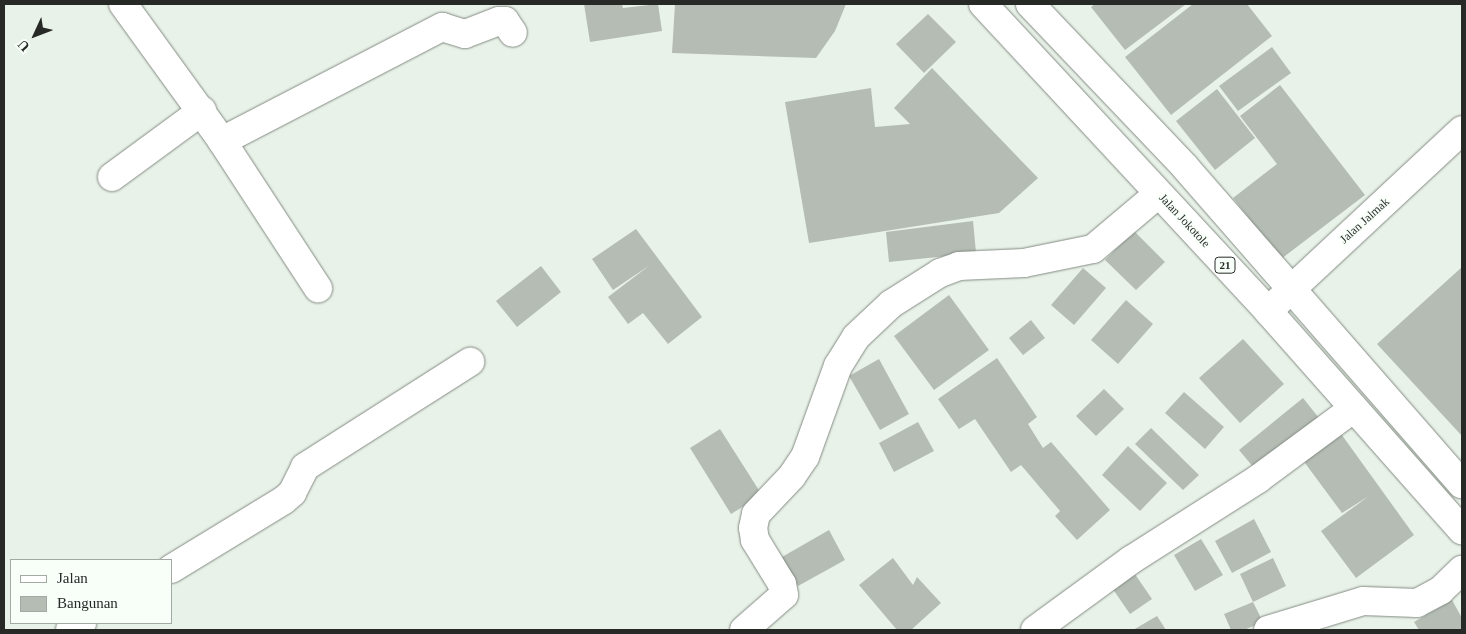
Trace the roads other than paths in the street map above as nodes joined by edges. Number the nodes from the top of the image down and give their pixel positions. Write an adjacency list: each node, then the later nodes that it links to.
1 (123, 4): 5 (main road)
2 (983, 4): 9 (main road, Jalan Jokotole / 21)
3 (1030, 4): 11 (main road)
4 (514, 33): 7 (main road)
5 (202, 111): 7 (main road); 8 (main road)
6 (1462, 130): 11 (main road, Jalan Jalmak)
7 (222, 141): 10 (main road)
8 (112, 177)
9 (1158, 194): 12 (main road, Jalan Jokotole / 21); 19 (main road)
10 (318, 288)
11 (1290, 289): 12 (main road, Jalan Jalmak); 15 (main road)
12 (1268, 311): 14 (main road, Jalan Jokotole / 21)
13 (470, 362): 17 (main road)
14 (1354, 408): 16 (main road, Jalan Jokotole / 21); 20 (main road)
15 (1462, 484)
16 (1462, 530)
17 (172, 568)
18 (1462, 570): 21 (main road)
19 (744, 630)
20 (1035, 630)
21 (1268, 630)

